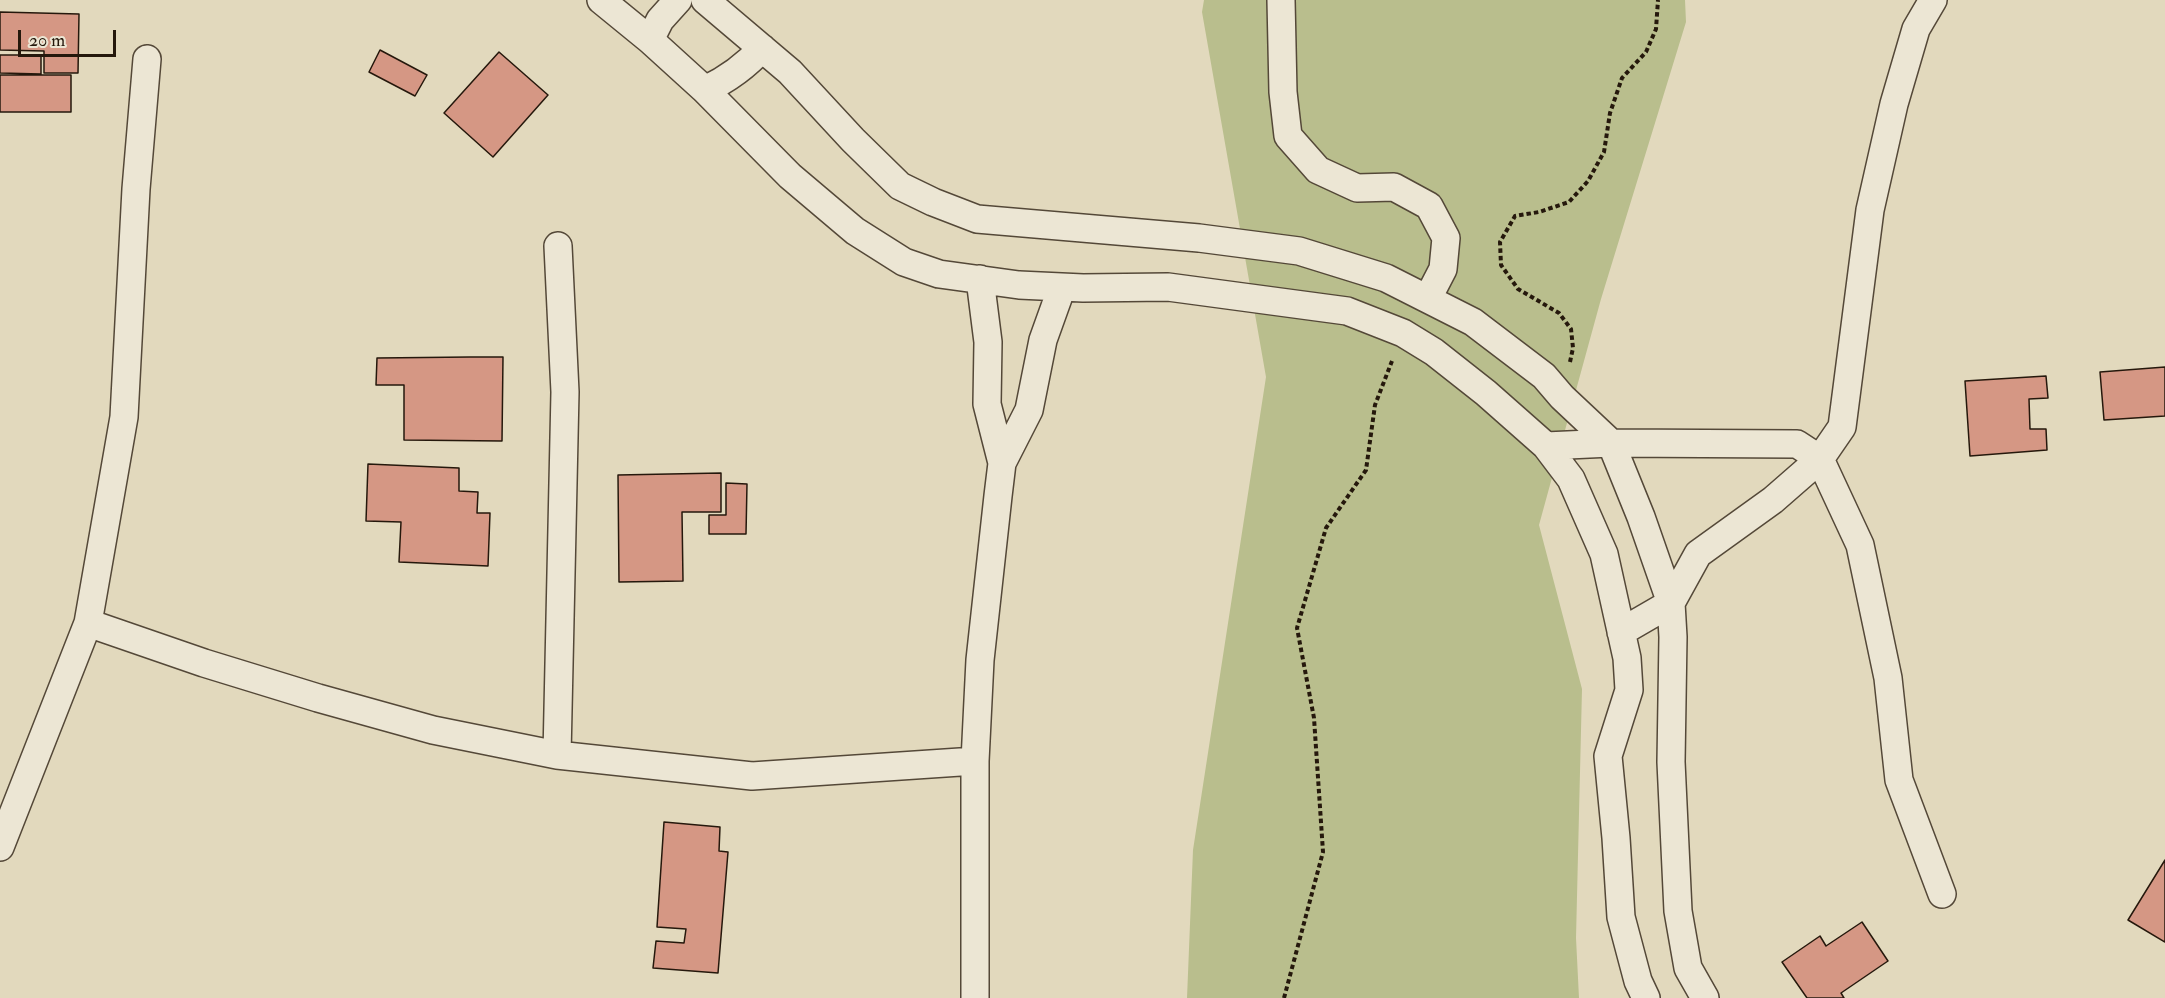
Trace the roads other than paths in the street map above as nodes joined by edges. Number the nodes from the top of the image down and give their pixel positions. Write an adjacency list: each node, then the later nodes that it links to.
1 (602, 0): 6 (street)
2 (678, 0): 6 (street)
3 (705, 0): 7 (street)
4 (1281, 0): 13 (street)
5 (1933, 0): 16 (street)
6 (650, 40): 9 (street)
7 (762, 48): 9 (street); 13 (street)
8 (147, 58): 19 (street)
9 (705, 90): 11 (street)
10 (558, 246): 21 (street)
11 (980, 279): 12 (street); 17 (street)
12 (1062, 287): 15 (street); 17 (street)
13 (1428, 298): 14 (street)
14 (1611, 443): 15 (street); 16 (street); 18 (street)
15 (1546, 446): 20 (street)
16 (1820, 459): 18 (street); 24 (street)
17 (1002, 463): 22 (street)
18 (1671, 603): 20 (street); 27 (street)
19 (88, 623): 21 (street); 23 (street)
20 (1621, 632): 26 (street)
21 (557, 755): 22 (street)
22 (975, 761): 25 (street)
23 (0, 847)
24 (1942, 894)
25 (975, 998)
26 (1646, 998)
27 (1705, 998)

